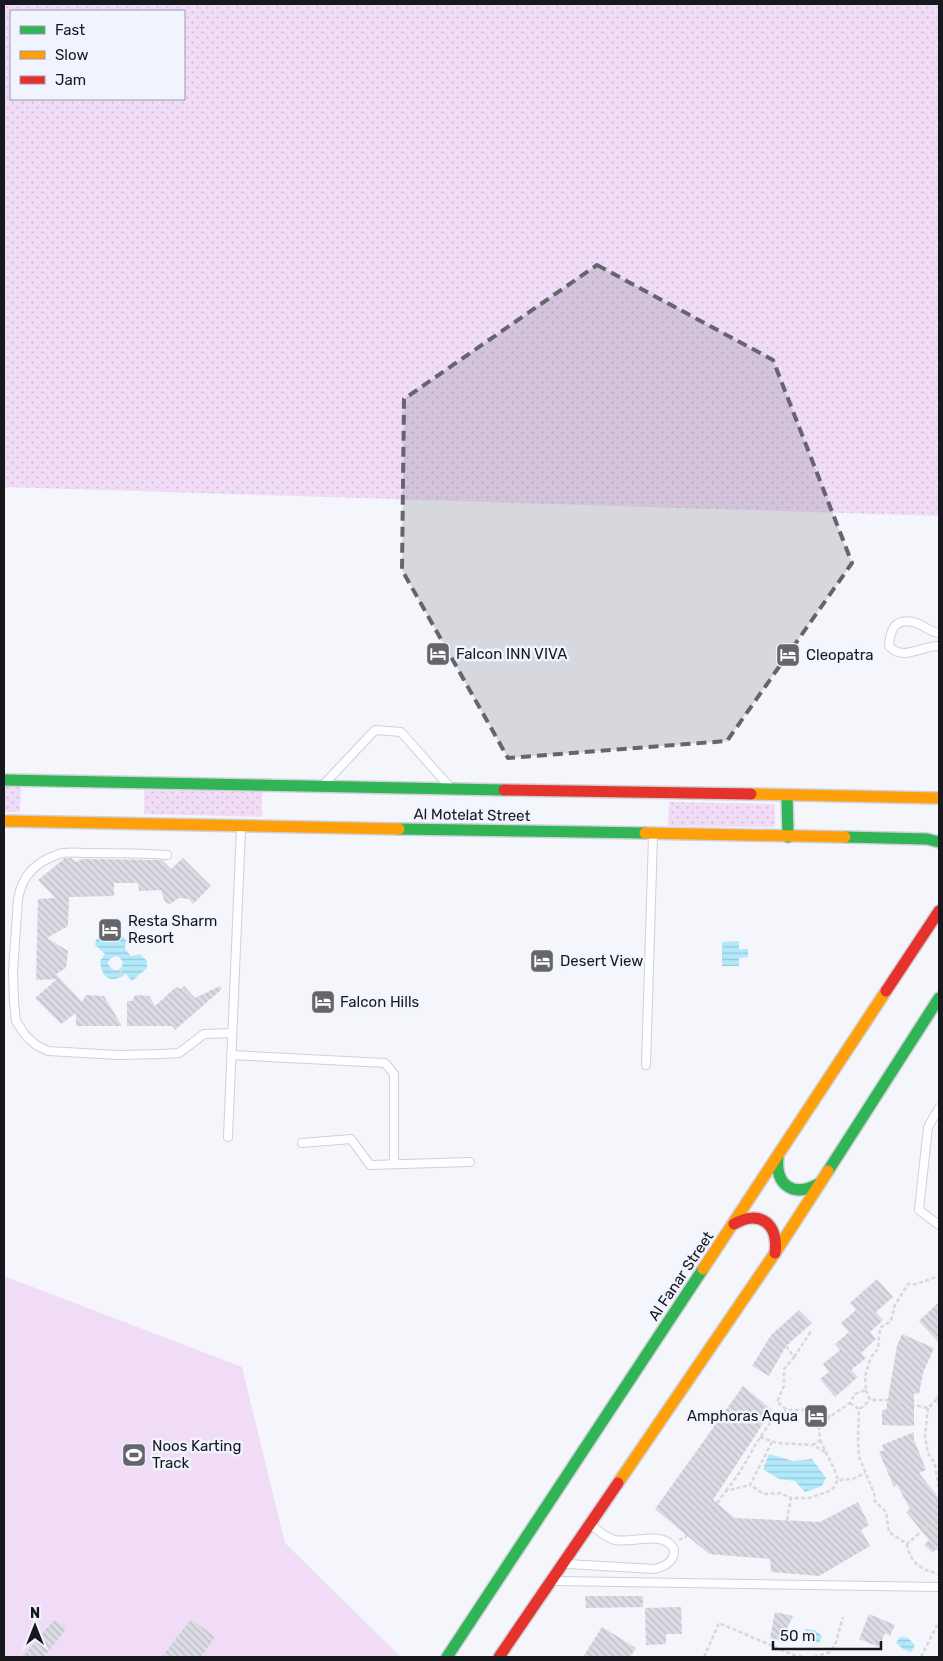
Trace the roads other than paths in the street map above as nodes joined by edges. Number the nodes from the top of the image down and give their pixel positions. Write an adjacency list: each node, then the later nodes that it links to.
1 (939, 633): 2 (lane)
2 (939, 646)
3 (4, 780): 4 (street, Al Motelat Street)
4 (323, 786): 5 (street, Al Motelat Street); 5 (lane)
5 (451, 788): 6 (street, Al Motelat Street)
6 (788, 795): 7 (street, Al Motelat Street); 11 (street)
7 (939, 798)
8 (4, 821): 9 (street, Al Motelat Street)
9 (241, 826): 10 (street, Al Motelat Street); 16 (lane)
10 (653, 834): 11 (street, Al Motelat Street); 18 (lane)
11 (788, 837): 12 (street, Al Motelat Street)
12 (939, 842)
13 (167, 855): 16 (lane)
14 (939, 911): 22 (street, Al Fanar Street)
15 (939, 998): 25 (street)
16 (232, 1034): 17 (lane)
17 (231, 1055): 20 (lane); 24 (lane)
18 (646, 1065)
19 (939, 1108): 27 (lane)
20 (228, 1137)
21 (302, 1143): 24 (lane)
22 (778, 1157): 25 (street); 26 (street, Al Fanar Street)
23 (470, 1162): 24 (lane)
24 (394, 1164)
25 (818, 1184): 28 (street)
26 (734, 1224): 28 (street); 33 (street, Al Fanar Street)
27 (939, 1225)
28 (775, 1253): 29 (street)
29 (590, 1524): 30 (street); 30 (lane)
30 (563, 1564): 31 (street)
31 (551, 1582): 32 (lane); 34 (street)
32 (939, 1587)
33 (447, 1657)
34 (499, 1657)

